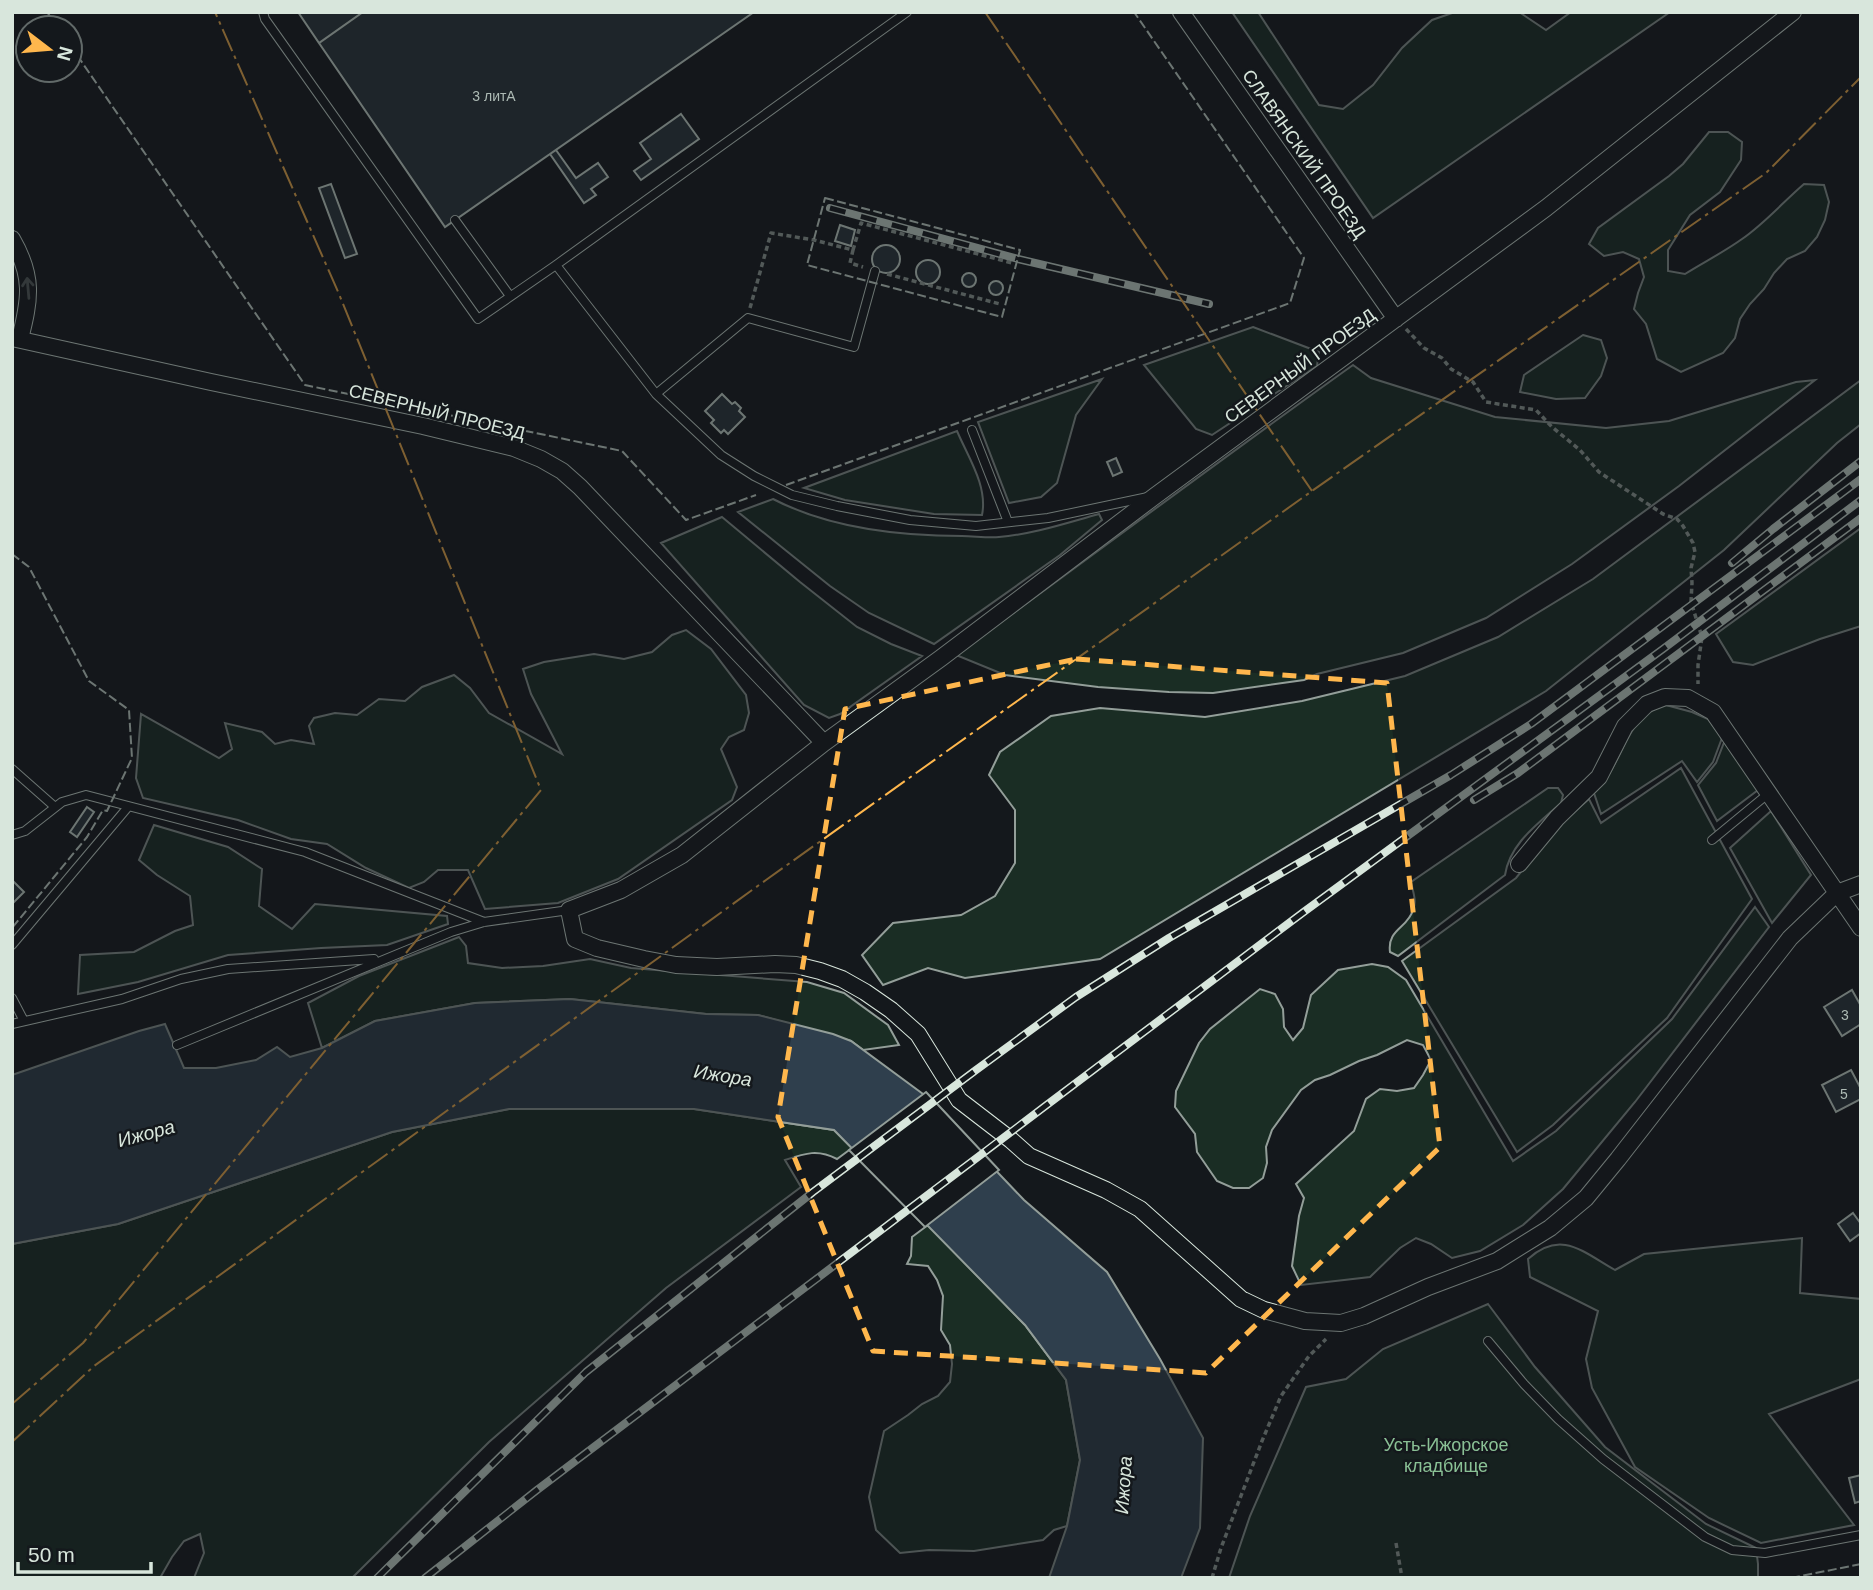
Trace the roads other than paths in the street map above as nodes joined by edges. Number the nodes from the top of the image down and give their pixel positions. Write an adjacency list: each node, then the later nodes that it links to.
1 (263, 12): 9 (lane)
2 (907, 12): 7 (lane)
3 (1181, 12): 10 (street, СЛАВЯНСКИЙ ПРОЕЗД)
4 (1793, 12): 10 (street, СЕВЕРНЫЙ ПРОЕЗД)
5 (456, 220): 9 (lane)
6 (12, 239): 11 (street, one-way to 6)
7 (556, 265): 9 (lane); 12 (lane)
8 (875, 271): 12 (lane)
9 (510, 296)
10 (1396, 319): 14 (street, СЕВЕРНЫЙ ПРОЕЗД)
11 (16, 338): 16 (street, СЕВЕРНЫЙ ПРОЕЗД)
12 (656, 394): 15 (lane)
13 (972, 430): 15 (lane)
14 (1154, 496): 15 (lane); 16 (street, СЕВЕРНЫЙ ПРОЕЗД)
15 (1008, 522)
16 (824, 743): 26 (street, СЕВЕРНЫЙ ПРОЕЗД)
17 (12, 769): 19 (lane)
18 (1769, 793): 22 (lane); 23 (street); 25 (street)
19 (55, 807): 20 (lane); 21 (lane)
20 (128, 807): 27 (lane); 29 (lane)
21 (12, 835)
22 (1712, 840)
23 (1519, 864)
24 (1861, 884): 25 (street)
25 (1837, 893): 26 (street); 28 (street)
26 (569, 910): 27 (lane)
27 (484, 922): 30 (lane)
28 (1861, 928)
29 (12, 945)
30 (384, 958): 32 (lane); 34 (lane)
31 (12, 998): 32 (lane)
32 (24, 1021): 33 (lane)
33 (12, 1024)
34 (177, 1045)
35 (1488, 1341): 36 (lane)
36 (1861, 1535)

